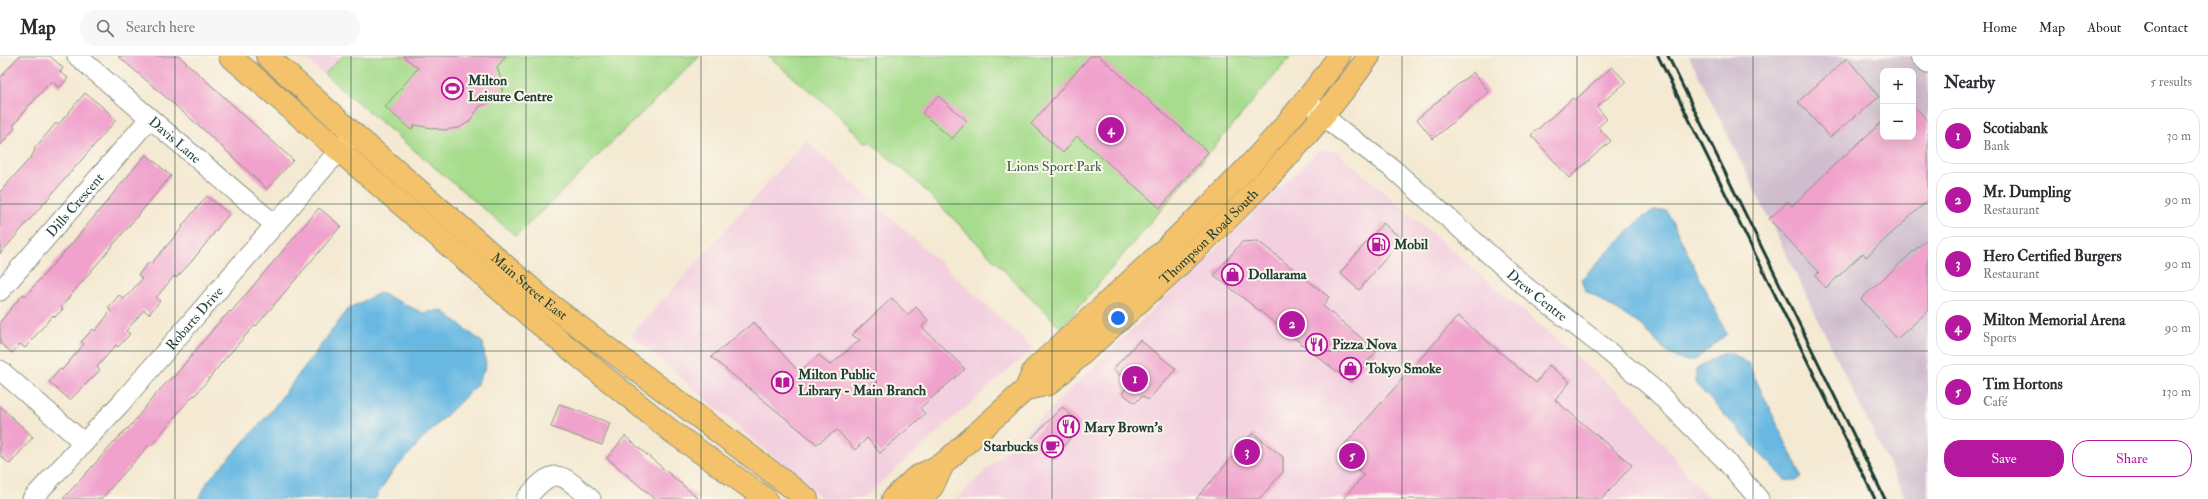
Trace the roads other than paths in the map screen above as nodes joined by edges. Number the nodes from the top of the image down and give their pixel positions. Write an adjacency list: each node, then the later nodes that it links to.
1 (77, 56): 10 (street, Davis Lane)
2 (230, 56): 12 (main road, Main Street East)
3 (267, 56): 11 (main road, Main Street East)
4 (1339, 56): 8 (main road, Thompson Road South)
5 (1369, 56): 9 (main road, Thompson Road South)
6 (1920, 56): 7 (street)
7 (1928, 63)
8 (1307, 100): 9 (street, Drew Centre); 16 (main road, Thompson Road South)
9 (1324, 116): 16 (main road, Thompson Road South); 26 (street, Drew Centre)
10 (150, 118): 13 (street, Davis Lane); 14 (street, Dills Crescent)
11 (354, 134): 12 (street, Robarts Drive); 23 (main road, Main Street East)
12 (339, 150): 13 (street, Robarts Drive); 22 (main road, Main Street East)
13 (274, 224): 17 (street, Robarts Drive)
14 (0, 291)
15 (0, 370): 17 (street)
16 (1026, 388): 18 (main road, Thompson Road South)
17 (84, 443): 19 (street, Robarts Drive)
18 (944, 463): 24 (main road, Thompson Road South); 25 (main road, Thompson Road South)
19 (32, 499)
20 (526, 499): 21 (street)
21 (591, 499)
22 (766, 499)
23 (807, 499)
24 (893, 499)
25 (920, 499)
26 (1759, 499)

